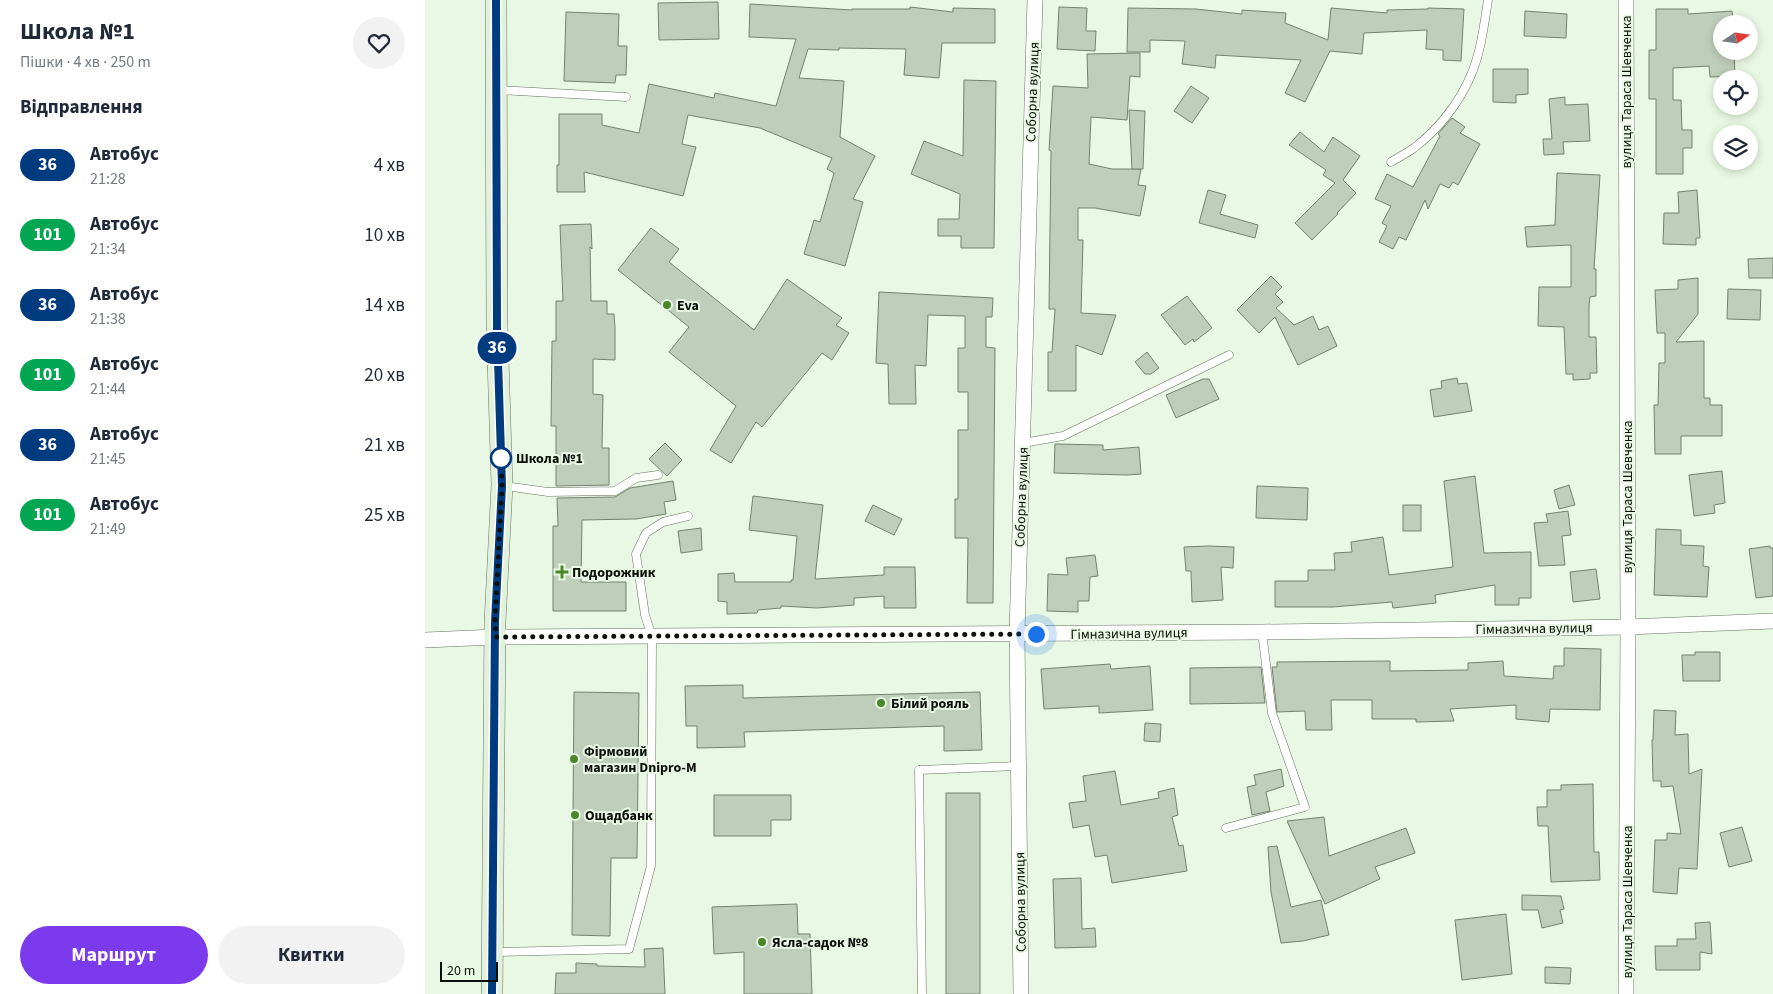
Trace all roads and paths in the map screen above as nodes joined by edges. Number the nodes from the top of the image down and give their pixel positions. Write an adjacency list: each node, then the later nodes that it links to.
1 (496, 0): 5 (main road)
2 (1035, 0): 9 (street, Соборна вулиця)
3 (1488, 0): 7 (lane)
4 (1626, 0): 14 (street, вулиця Тараса Шевченка)
5 (496, 90): 6 (lane); 11 (main road)
6 (626, 97)
7 (1391, 162)
8 (1229, 355): 9 (lane)
9 (1023, 443): 16 (street, Соборна вулиця)
10 (658, 475): 11 (lane)
11 (502, 486): 17 (main road)
12 (688, 516): 18 (lane)
13 (1773, 621): 14 (street, Гімназична вулиця)
14 (1628, 627): 15 (street, Гімназична вулиця); 26 (street, вулиця Тараса Шевченка)
15 (1261, 632): 16 (street, Гімназична вулиця); 21 (lane)
16 (1017, 634): 18 (street, Гімназична вулиця); 20 (street, Соборна вулиця)
17 (496, 637): 18 (street, Гімназична вулиця); 19 (street, Гімназична вулиця); 22 (main road)
18 (652, 637): 22 (lane)
19 (425, 640)
20 (1019, 766): 24 (lane); 25 (street, Соборна вулиця)
21 (1226, 828)
22 (493, 952): 23 (main road)
23 (492, 994)
24 (922, 994)
25 (1021, 994)
26 (1626, 994)

